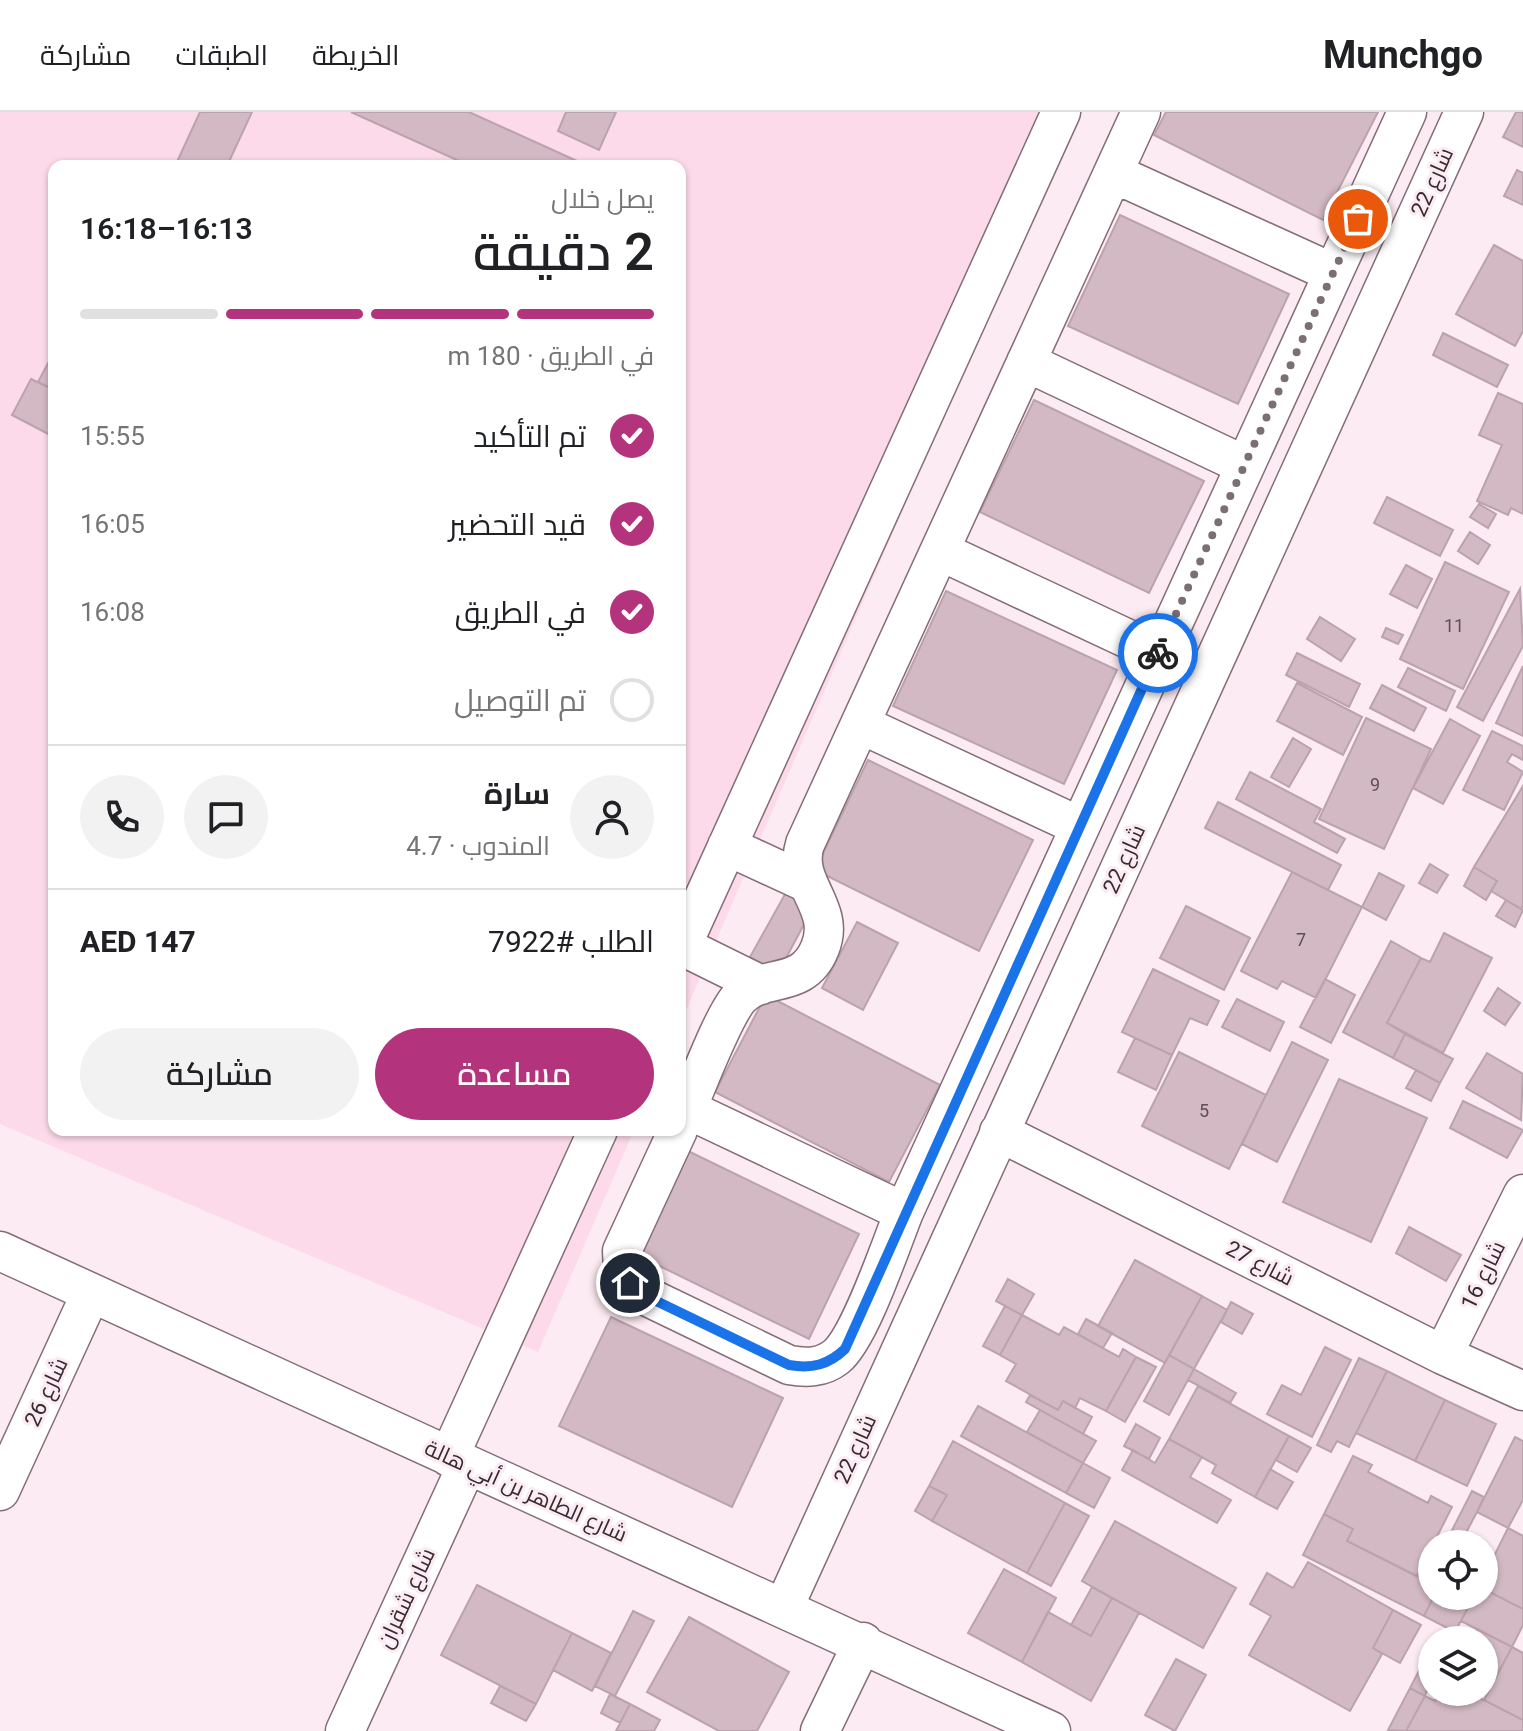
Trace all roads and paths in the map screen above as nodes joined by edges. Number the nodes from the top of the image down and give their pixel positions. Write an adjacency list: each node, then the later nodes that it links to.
1 (1061, 112): 13 (street)
2 (1141, 112): 5 (street)
3 (1407, 112): 6 (street)
4 (1464, 112): 20 (street, شارع 22)
5 (1113, 173): 6 (street); 7 (street)
6 (1333, 273): 8 (street)
7 (1026, 362): 8 (street); 9 (street)
8 (1244, 465): 10 (street)
9 (940, 551): 10 (street); 11 (street)
10 (1158, 653): 12 (street)
11 (860, 724): 12 (street); 14 (street)
12 (1079, 826): 24 (street)
13 (727, 846): 14 (street); 15 (street)
14 (805, 882): 17 (street)
15 (686, 937)
16 (686, 950): 17 (street)
17 (761, 985): 18 (street)
18 (686, 1112)
19 (686, 1123): 24 (street)
20 (999, 1132): 27 (street, شارع 27); 31 (street, شارع 22)
21 (595, 1136): 29 (street, شارع شقران)
22 (675, 1136): 24 (street)
23 (1523, 1194): 27 (street, شارع 16)
24 (904, 1212)
25 (0, 1251): 26 (street, شارع الطاهر بن أبي هالة)
26 (91, 1293): 29 (street, شارع الطاهر بن أبي هالة); 30 (street, شارع 26)
27 (1443, 1355): 28 (street, شارع 27)
28 (1523, 1391)
29 (458, 1461): 31 (street, شارع الطاهر بن أبي هالة); 33 (street, شارع شقران)
30 (0, 1491)
31 (784, 1607): 32 (street, شارع الطاهر بن أبي هالة)
32 (863, 1642): 34 (street); 35 (street, شارع الطاهر بن أبي هالة)
33 (345, 1731)
34 (820, 1731)
35 (1051, 1731)

